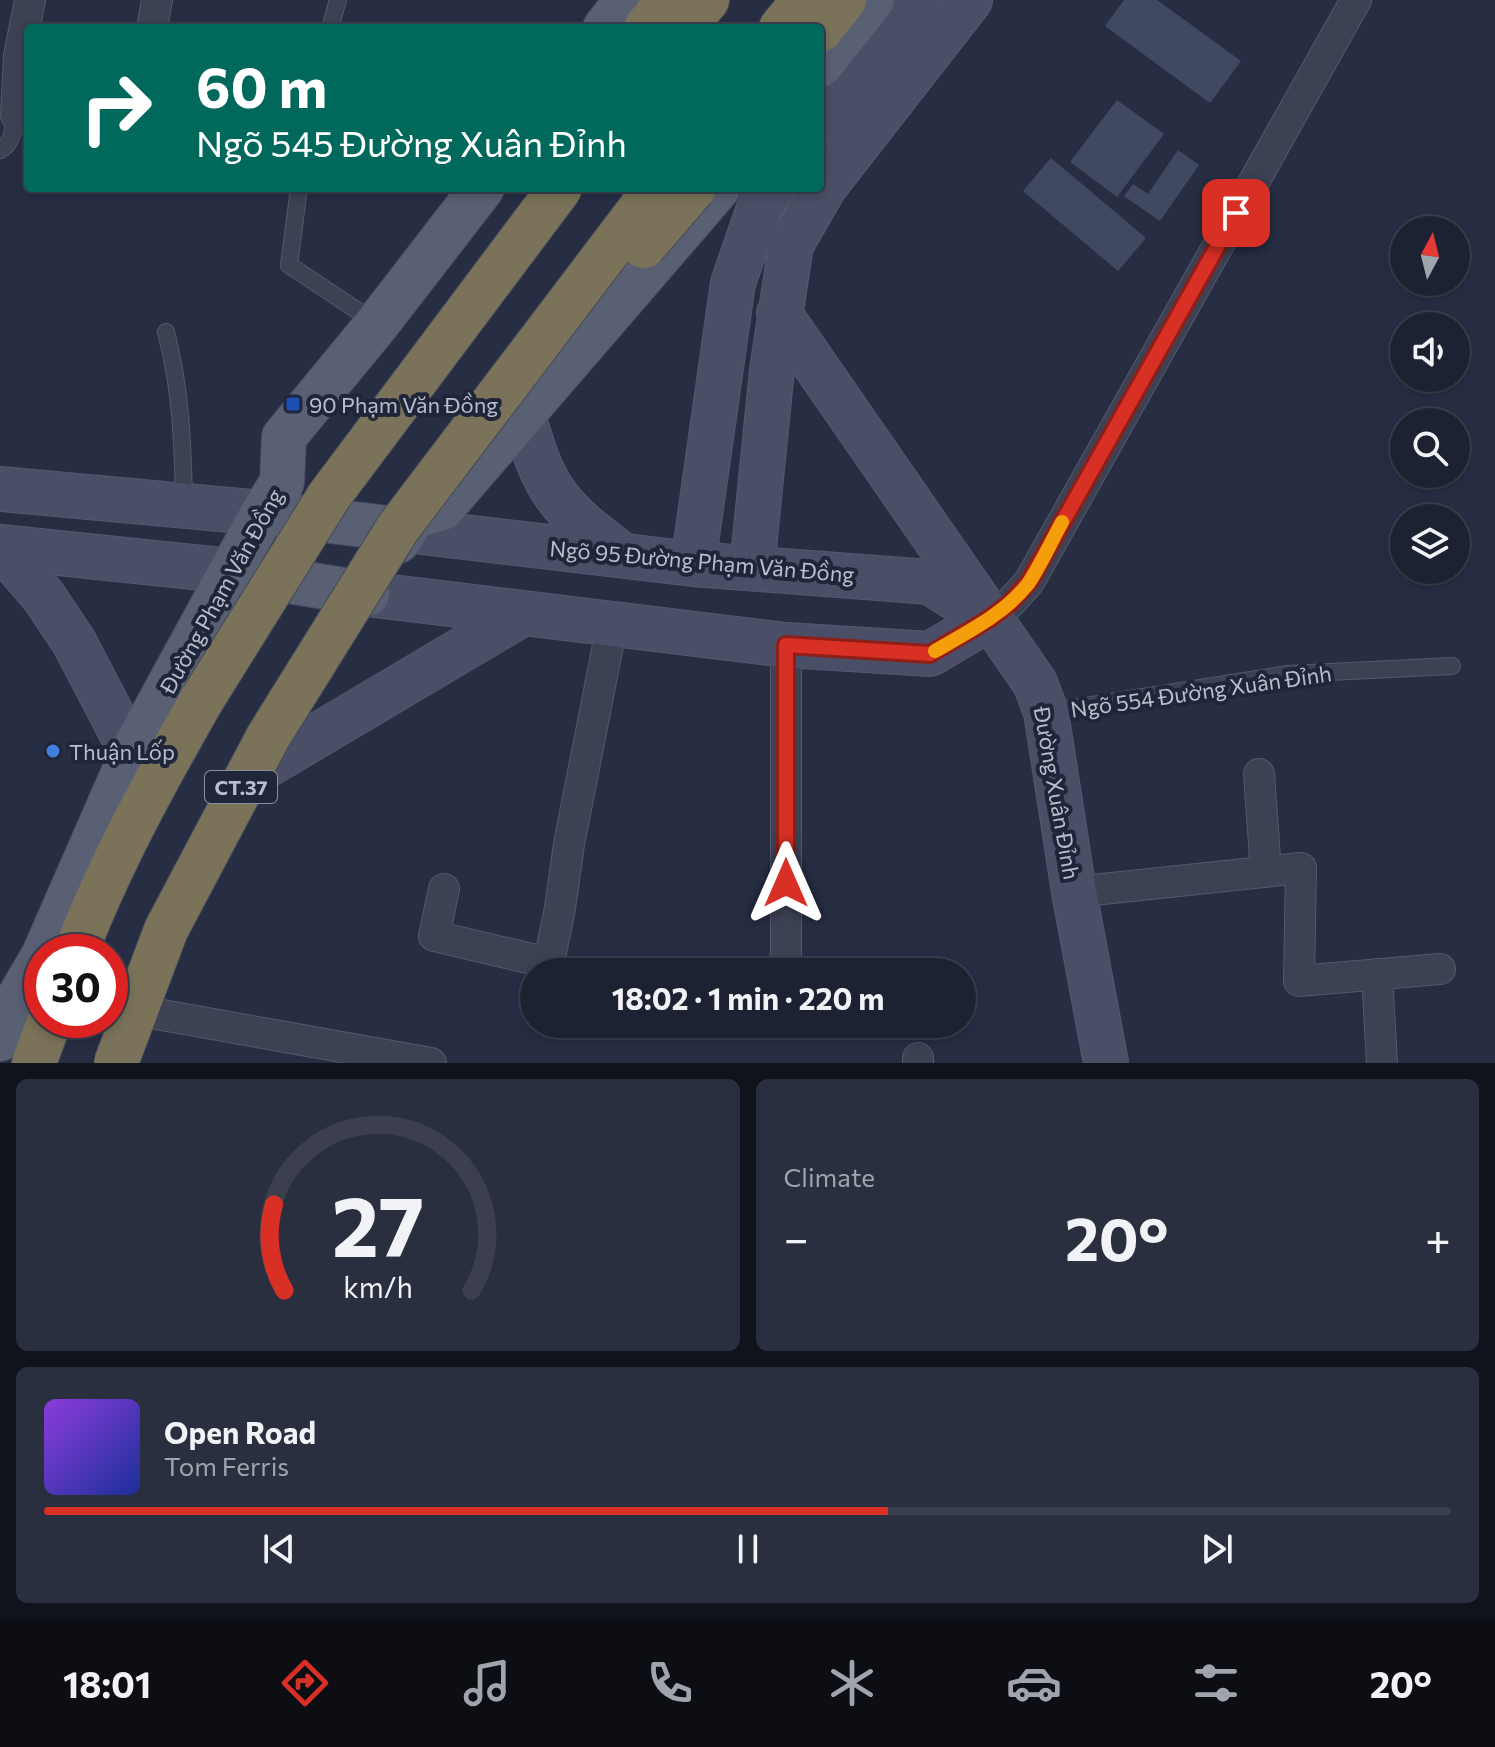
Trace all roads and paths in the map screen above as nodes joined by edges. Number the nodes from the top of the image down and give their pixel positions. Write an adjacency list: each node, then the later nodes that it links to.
1 (30, 0): 22 (street)
2 (338, 0): 14 (lane)
3 (627, 0): 15 (main road)
4 (668, 0): 16 (highway)
5 (685, 0): 17 (main road)
6 (707, 0): 18 (highway)
7 (804, 0): 19 (highway)
8 (818, 0): 20 (main road)
9 (844, 0): 21 (highway)
10 (872, 0): 23 (main road)
11 (917, 0): 25 (street)
12 (970, 0): 27 (street)
13 (1356, 0): 56 (street)
14 (331, 24)
15 (608, 24)
16 (649, 24)
17 (666, 24)
18 (687, 24)
19 (784, 24)
20 (798, 24)
21 (824, 25)
22 (10, 55): 24 (street)
23 (824, 60)
24 (22, 116): 26 (lane)
25 (824, 118)
26 (0, 150)
27 (824, 188)
28 (298, 192): 40 (lane)
29 (479, 192): 40 (main road, Đường Phạm Văn Đồng)
30 (521, 192): 61 (highway, bridge)
31 (537, 192): 44 (main road)
32 (557, 192): 61 (highway, bridge)
33 (653, 192): 47 (highway, CT.37, bridge)
34 (663, 192): 47 (main road)
35 (691, 192): 47 (highway, bridge)
36 (715, 192): 42 (main road)
37 (769, 192): 51 (street)
38 (822, 192): 39 (street)
39 (779, 313): 52 (street); 56 (street, Đường Xuân Đỉnh)
40 (377, 324): 44 (main road, Đường Phạm Văn Đồng)
41 (166, 332): 46 (lane)
42 (522, 413): 47 (main road); 50 (street)
43 (0, 489): 45 (street)
44 (272, 497): 46 (street); 47 (main road); 53 (main road, Đường Phạm Văn Đồng)
45 (89, 498): 46 (street); 49 (street)
46 (184, 505)
47 (406, 525): 50 (street, Ngõ 95 Đường Phạm Văn Đồng); 54 (main road); 83 (highway, CT.37, bridge)
48 (0, 547): 49 (street); 58 (street)
49 (83, 555): 53 (street); 58 (street)
50 (622, 555): 51 (street, Ngõ 95 Đường Phạm Văn Đồng)
51 (693, 564): 52 (street, Ngõ 95 Đường Phạm Văn Đồng)
52 (752, 568): 56 (street, Ngõ 95 Đường Phạm Văn Đồng)
53 (231, 571): 54 (main road); 63 (main road, Đường Phạm Văn Đồng)
54 (367, 594): 55 (street); 64 (main road)
55 (522, 614): 57 (street); 64 (street)
56 (989, 619): 59 (street); 62 (street, Đường Xuân Đỉnh)
57 (612, 625): 59 (street); 71 (street)
58 (74, 642): 63 (street)
59 (786, 645): 72 (street)
60 (1452, 666): 62 (lane, Ngõ 554 Đường Xuân Đỉnh)
61 (203, 698): 70 (highway)
62 (1046, 712): 68 (street, Đường Xuân Đỉnh)
63 (132, 753): 69 (main road, Đường Phạm Văn Đồng)
64 (269, 764): 77 (main road)
65 (1259, 774): 66 (street)
66 (1266, 872): 68 (street); 75 (street)
67 (444, 889): 73 (street)
68 (1074, 892): 86 (street, Đường Xuân Đỉnh)
69 (60, 934)
70 (68, 934)
71 (550, 958)
72 (786, 958)
73 (520, 959)
74 (1440, 969): 75 (street)
75 (1377, 974): 87 (street)
76 (24, 993): 80 (main road, Đường Phạm Văn Đồng)
77 (151, 1013): 84 (main road); 85 (street)
78 (32, 1038): 81 (main road)
79 (43, 1038): 82 (highway)
80 (0, 1039)
81 (24, 1063)
82 (34, 1063)
83 (116, 1063)
84 (133, 1063)
85 (431, 1063)
86 (1106, 1063)
87 (1382, 1063)

